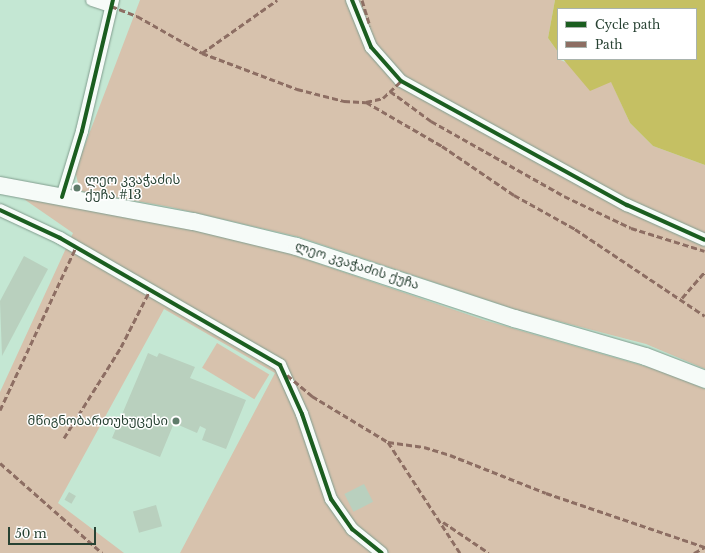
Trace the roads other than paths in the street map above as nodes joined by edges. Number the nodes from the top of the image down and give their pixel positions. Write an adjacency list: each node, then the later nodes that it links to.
1 (92, 0): 3 (street)
2 (352, 0): 7 (street)
3 (112, 3): 5 (street)
4 (0, 185): 5 (main road, ლეო კვაჭაძის ქუჩა)
5 (62, 197): 8 (main road, ლეო კვაჭაძის ქუჩა)
6 (0, 210): 9 (street)
7 (705, 240)
8 (705, 379)
9 (382, 553)

